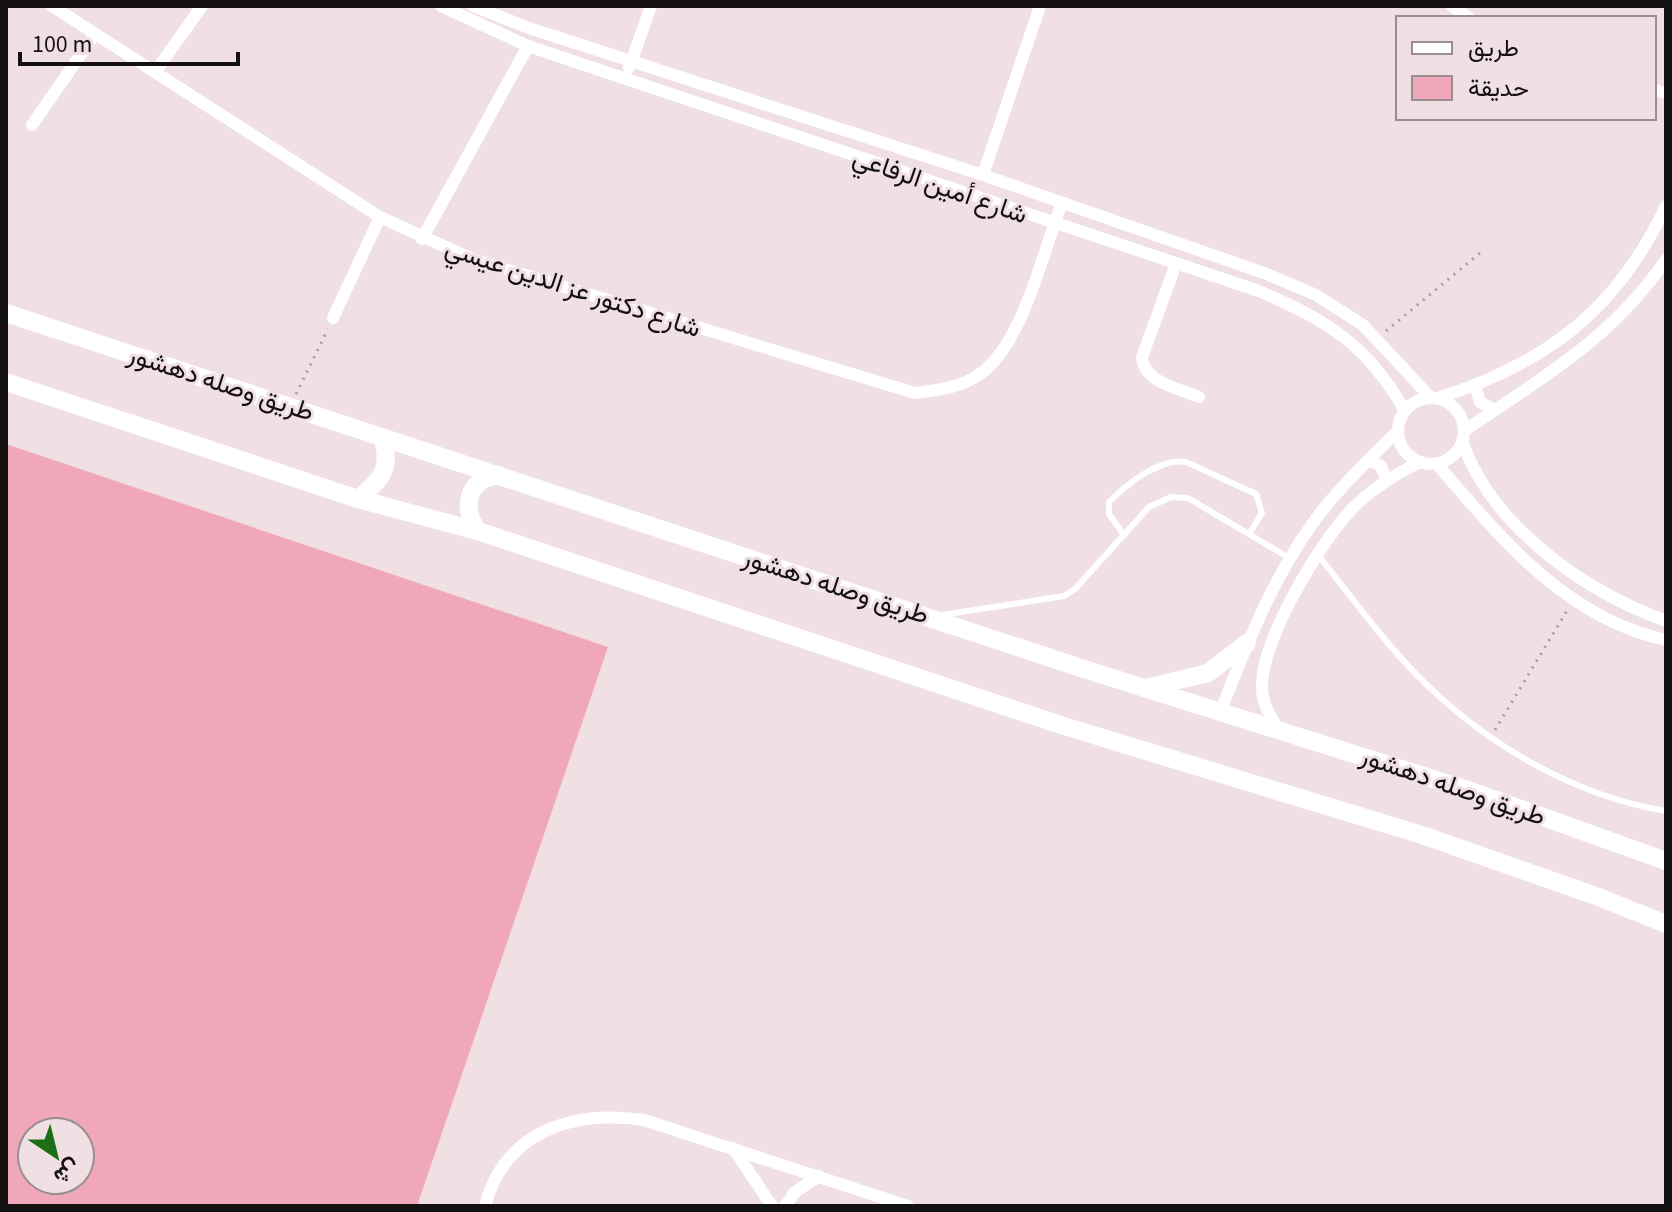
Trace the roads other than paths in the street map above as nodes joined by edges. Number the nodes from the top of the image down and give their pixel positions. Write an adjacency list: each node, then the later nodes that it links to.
1 (52, 6): 8 (street, شارع دكتور عز الدين عيسي)
2 (202, 6): 11 (street)
3 (441, 6): 7 (street, شارع أمين الرفاعي)
4 (472, 6): 7 (street); 10 (street, شارع أمين الرفاعي)
5 (651, 6): 10 (street)
6 (1040, 6): 14 (street)
7 (464, 19): 9 (street, شارع أمين الرفاعي)
8 (95, 34): 11 (street, شارع دكتور عز الدين عيسي); 13 (street)
9 (528, 46): 12 (street, شارع أمين الرفاعي); 19 (street)
10 (632, 61): 12 (street); 14 (street, شارع أمين الرفاعي)
11 (155, 72): 17 (street, شارع دكتور عز الدين عيسي)
12 (626, 79): 18 (street, شارع أمين الرفاعي)
13 (32, 125)
14 (983, 175): 15 (street, شارع أمين الرفاعي)
15 (1062, 203): 18 (street, شارع دكتور عز الدين عيسي); 27 (street, شارع أمين الرفاعي)
16 (1666, 206): 25 (street)
17 (380, 217): 19 (street, شارع دكتور عز الدين عيسي); 23 (street)
18 (1054, 224): 19 (street, شارع دكتور عز الدين عيسي); 21 (street, شارع أمين الرفاعي)
19 (422, 239)
20 (1666, 260): 28 (street)
21 (1176, 264): 26 (street); 29 (street, شارع أمين الرفاعي)
22 (6, 313): 32 (main road, طريق وصله دهشور)
23 (333, 318)
24 (6, 382): 38 (main road)
25 (1475, 386): 27 (street); 28 (street)
26 (1199, 397)
27 (1434, 398): 29 (street); 31 (street)
28 (1494, 410): 31 (street)
29 (1405, 411): 30 (street)
30 (1398, 431): 33 (street); 34 (street)
31 (1463, 436): 35 (street); 46 (street)
32 (382, 437): 36 (main road, طريق وصله دهشور); 38 (main road)
33 (1369, 460): 37 (street); 43 (street)
34 (1420, 462): 35 (street); 37 (street)
35 (1436, 463): 48 (street)
36 (499, 475): 39 (main road); 45 (main road, طريق وصله دهشور)
37 (1387, 480): 42 (street)
38 (358, 499): 39 (main road)
39 (478, 531): 55 (main road)
40 (1249, 534): 41 (lane); 41 (lane); 43 (lane)
41 (1124, 535): 45 (lane)
42 (1318, 555): 47 (street); 53 (lane)
43 (1291, 559): 44 (street)
44 (1261, 613): 47 (street); 49 (street)
45 (932, 616): 50 (main road, طريق وصله دهشور)
46 (1666, 621)
47 (1281, 622): 52 (street)
48 (1666, 640)
49 (1247, 643): 50 (main road); 51 (street)
50 (1145, 688): 51 (main road, طريق وصله دهشور)
51 (1221, 710): 52 (main road, طريق وصله دهشور)
52 (1277, 727): 54 (main road, طريق وصله دهشور)
53 (1666, 811)
54 (1666, 861)
55 (1666, 924)
56 (733, 1148): 57 (street); 58 (street); 59 (street)
57 (819, 1176): 60 (street); 61 (street)
58 (485, 1206)
59 (772, 1206)
60 (785, 1206)
61 (908, 1206)

